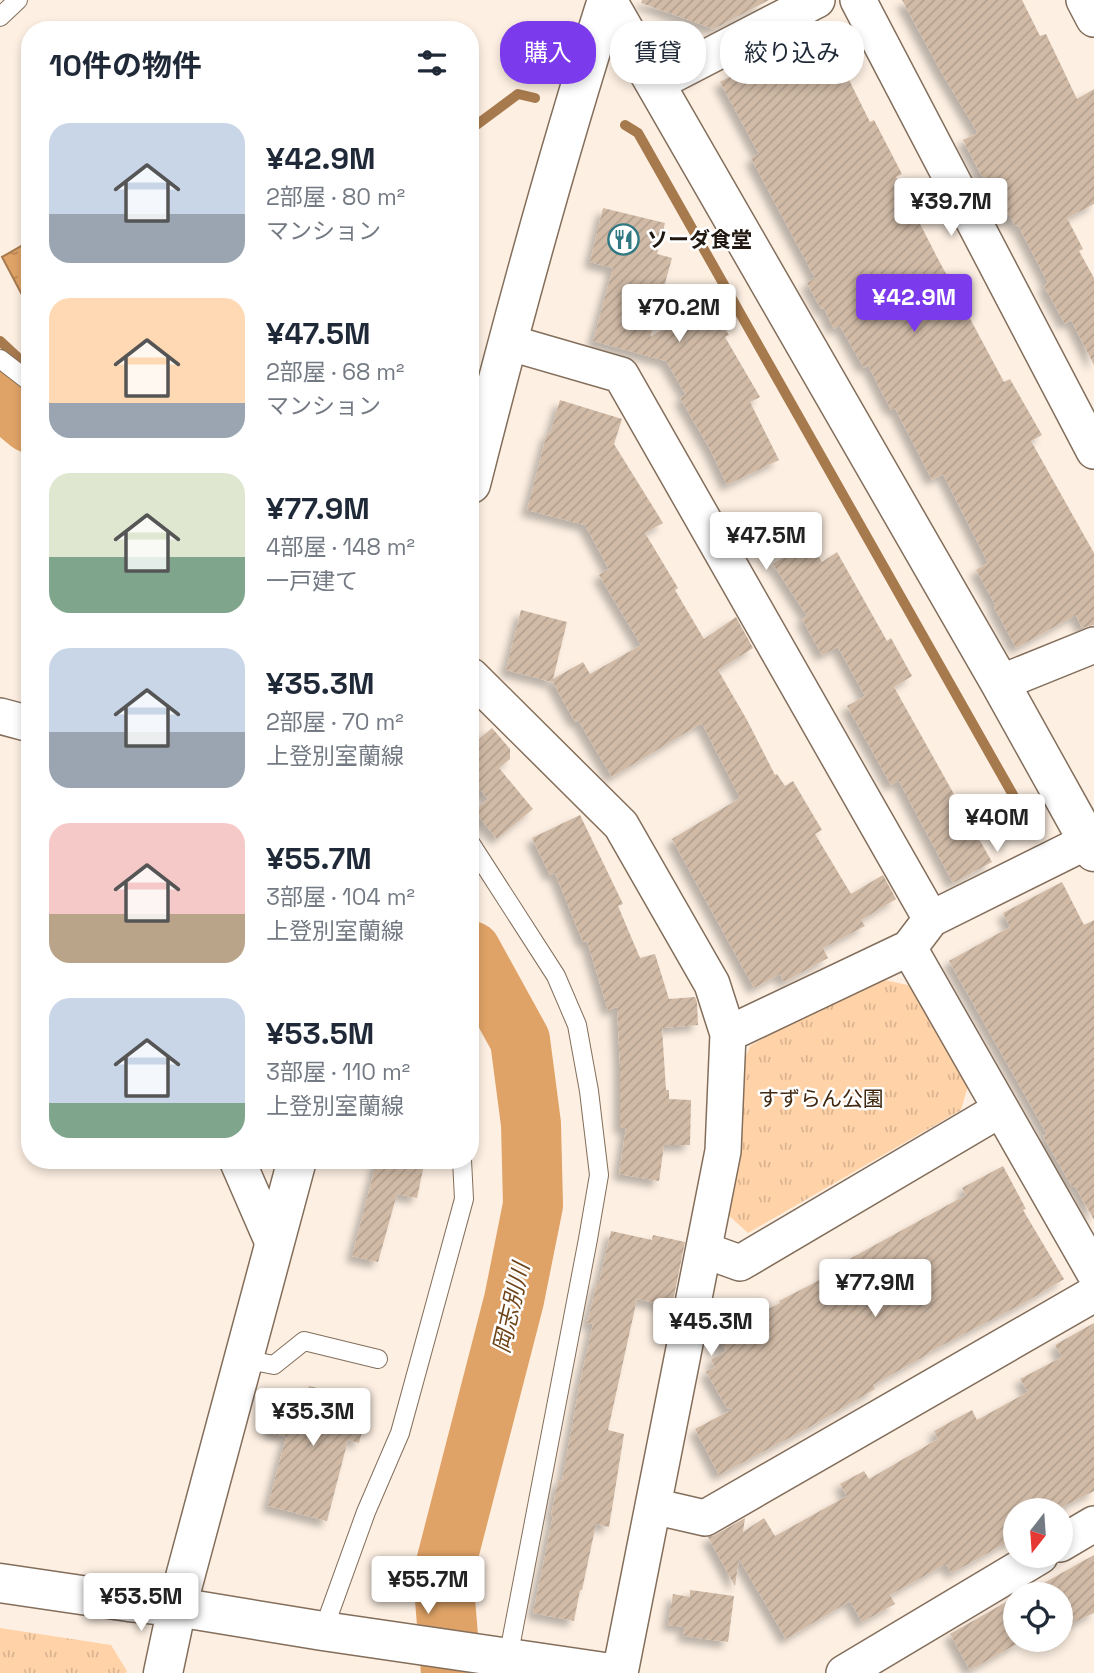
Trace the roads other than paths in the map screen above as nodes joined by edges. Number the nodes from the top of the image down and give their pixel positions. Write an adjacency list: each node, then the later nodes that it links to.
1 (18, 0): 5 (lane)
2 (817, 0): 8 (street)
3 (858, 0): 13 (street)
4 (1084, 0): 6 (street)
5 (0, 17)
6 (1094, 19)
7 (619, 21): 10 (street)
8 (706, 58)
9 (655, 84): 16 (street)
10 (506, 342): 14 (street); 22 (street)
11 (0, 359): 12 (lane)
12 (21, 375)
13 (1094, 451)
14 (479, 452)
15 (1094, 645): 16 (street)
16 (1000, 683): 20 (street)
17 (479, 684): 24 (street)
18 (0, 716): 19 (street)
19 (21, 722)
20 (1091, 846): 22 (street)
21 (479, 856): 42 (lane)
22 (931, 919): 23 (street)
23 (909, 948): 24 (street); 25 (street)
24 (728, 1034): 30 (street)
25 (1000, 1109): 30 (street); 31 (street)
26 (241, 1169): 29 (street)
27 (295, 1169): 29 (street)
28 (462, 1169): 41 (lane)
29 (274, 1245): 33 (street)
30 (704, 1250): 35 (street)
31 (1094, 1272)
32 (1094, 1294): 35 (street)
33 (243, 1359): 34 (lane); 40 (street)
34 (377, 1359)
35 (653, 1506): 45 (street)
36 (1094, 1524): 37 (street)
37 (1073, 1536)
38 (1020, 1568): 46 (street)
39 (0, 1583): 40 (street)
40 (177, 1607): 41 (street); 43 (street)
41 (340, 1633): 42 (street)
42 (505, 1662): 44 (street)
43 (163, 1673)
44 (611, 1673)
45 (620, 1673)
46 (844, 1673)

